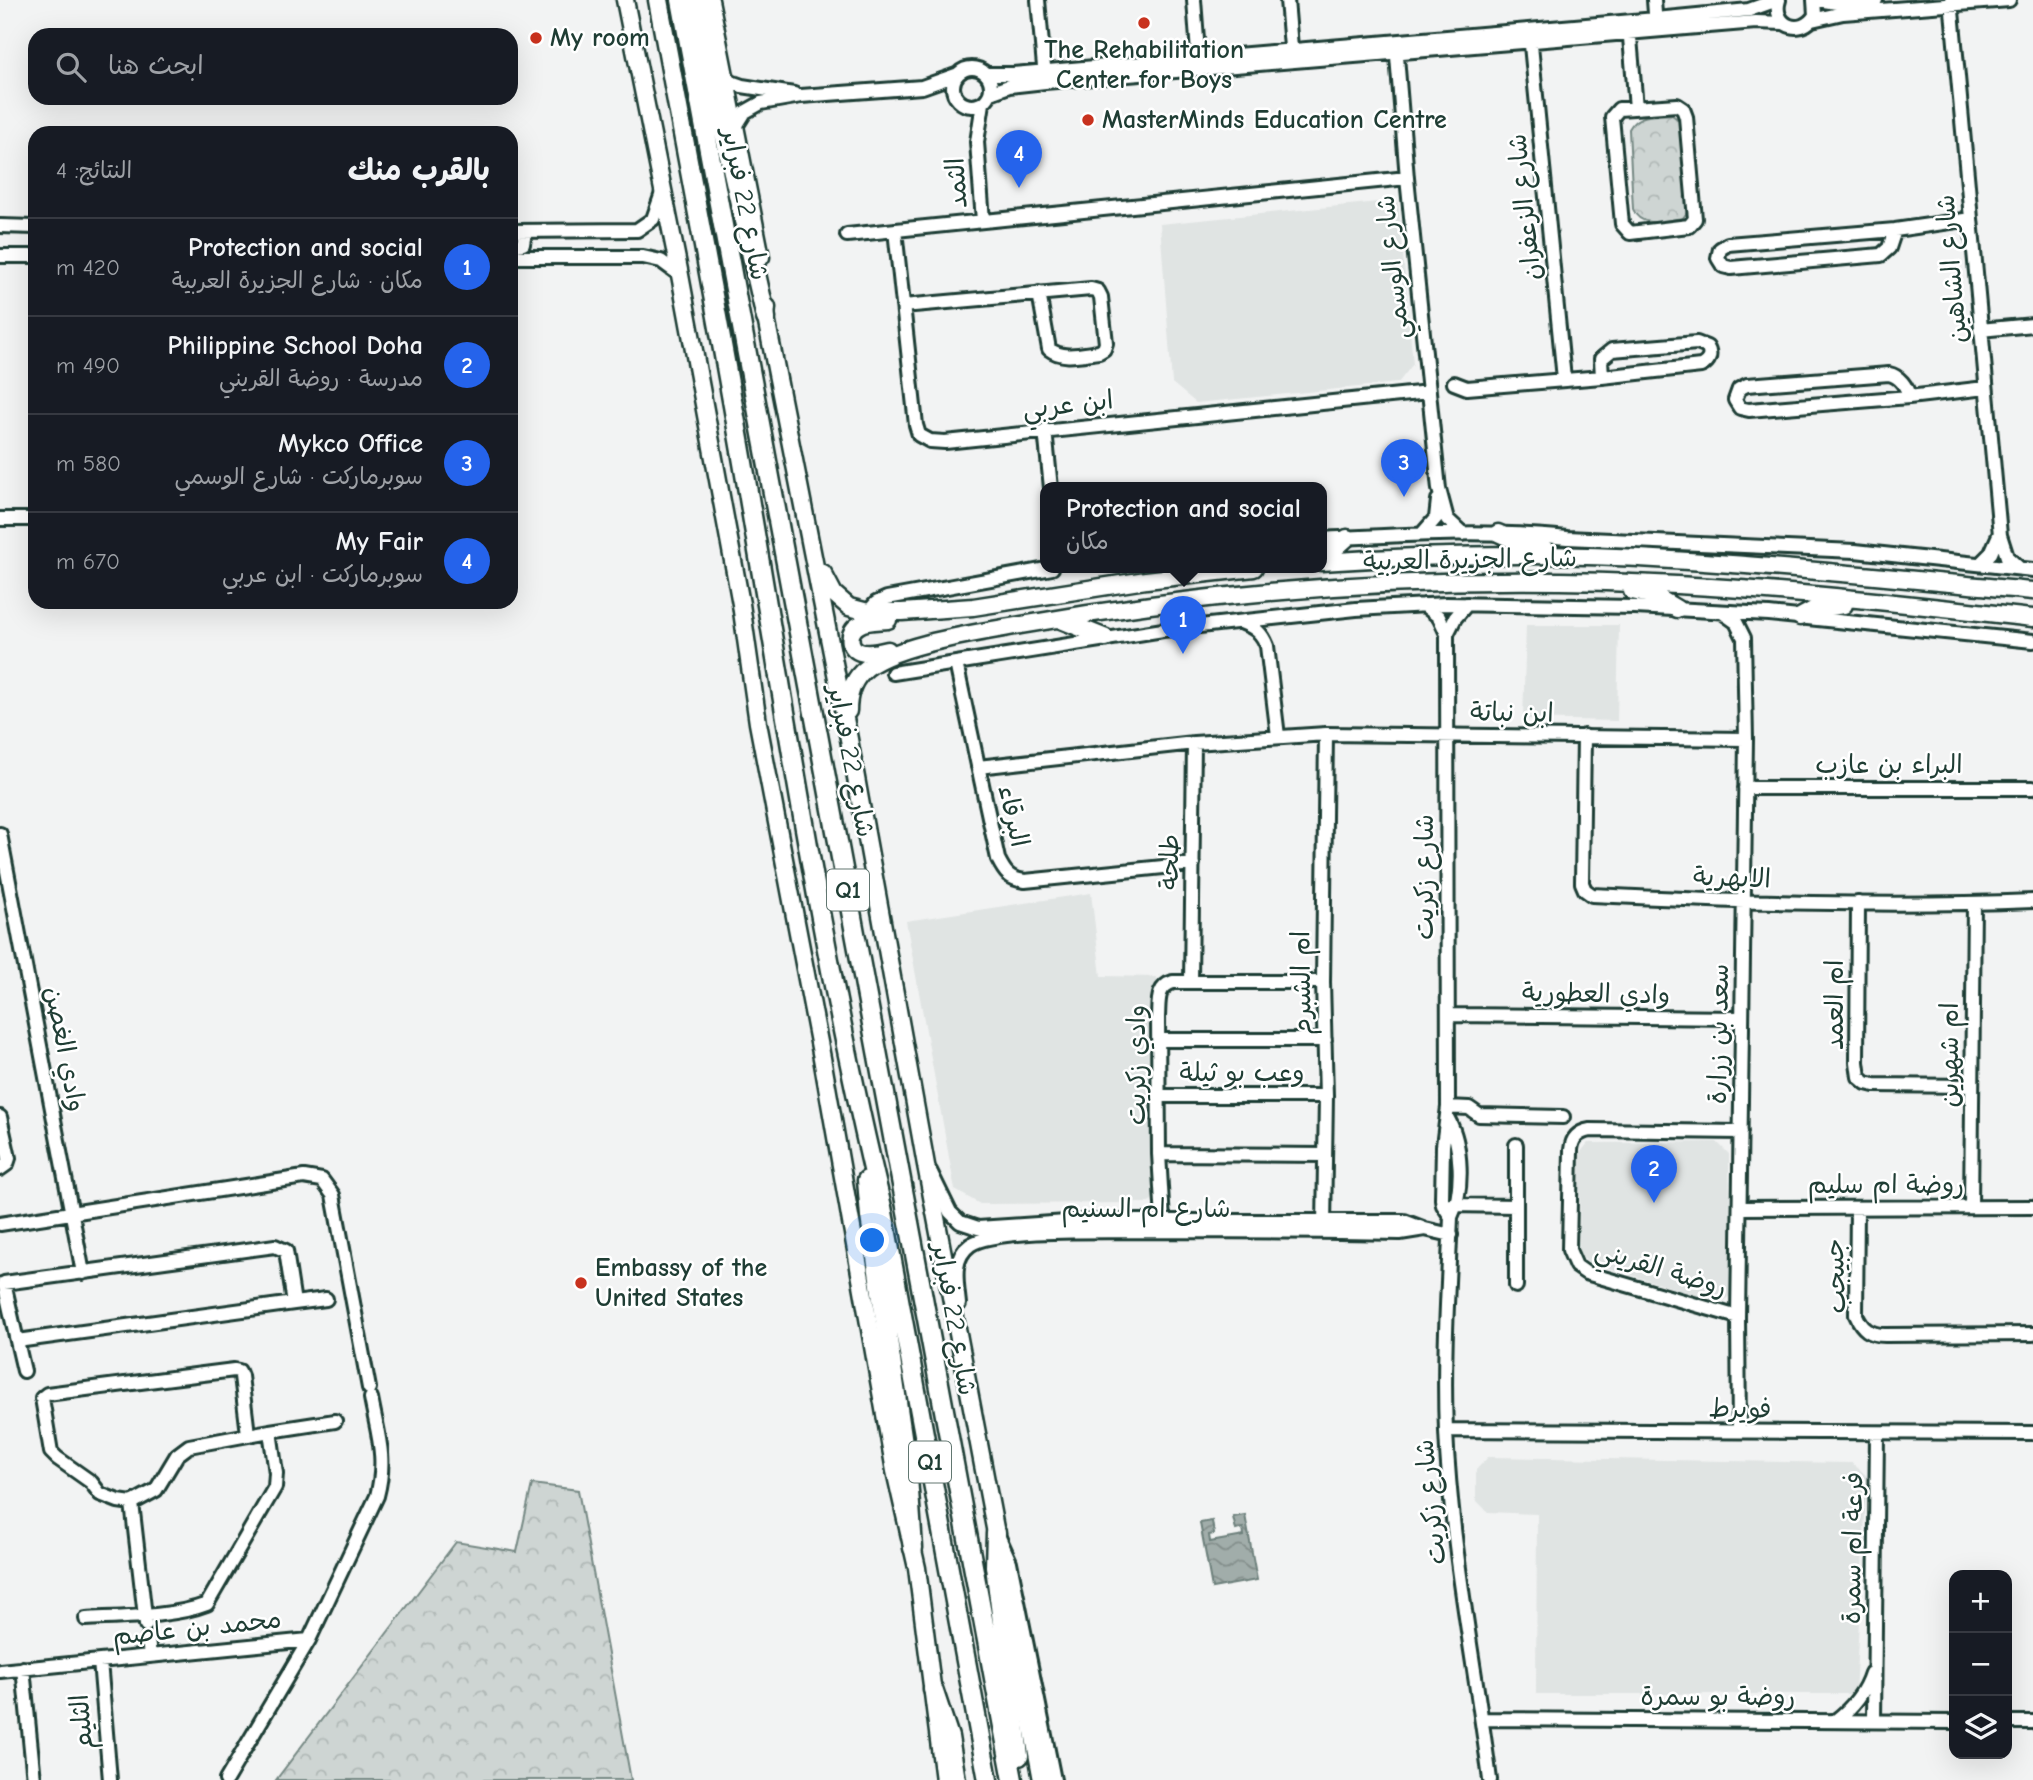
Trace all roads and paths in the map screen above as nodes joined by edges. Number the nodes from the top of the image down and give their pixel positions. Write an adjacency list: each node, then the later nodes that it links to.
1 (625, 0): 35 (main road)
2 (658, 0): 133 (highway, شارع 22 فبراير / Q1)
3 (681, 0): 191 (highway, شارع 22 فبراير / Q1)
4 (694, 0): 52 (highway)
5 (710, 0): 26 (main road, شارع 22 فبراير)
6 (1038, 0): 25 (street)
7 (1194, 0): 22 (street)
8 (1287, 0): 21 (street)
9 (1654, 0): 17 (street)
10 (1778, 0): 16 (street); 17 (street)
11 (1815, 0): 12 (street); 15 (street)
12 (1876, 0)
13 (2009, 0): 14 (street)
14 (1952, 3): 15 (street); 36 (street, شارع الشاهين)
15 (1812, 20): 16 (street)
16 (1783, 23): 17 (street)
17 (1656, 25): 18 (street)
18 (1629, 28): 19 (street); 31 (street)
19 (1530, 36): 20 (street); 56 (street, شارع الزعفران)
20 (1396, 46): 21 (street); 34 (street, شارع الوسمي)
21 (1291, 57): 22 (street)
22 (1199, 65): 25 (street)
23 (986, 74): 24 (street); 25 (street); 29 (street)
24 (956, 75): 27 (street); 30 (street)
25 (1044, 77): 29 (street)
26 (725, 80): 28 (street); 32 (main road, شارع 22 فبراير)
27 (922, 87): 28 (street); 30 (street)
28 (801, 96): 32 (street)
29 (987, 98): 30 (street); 33 (street, الثمد)
30 (958, 99): 33 (street, الثمد)
31 (1636, 108): 31 (street)
32 (735, 128): 52 (main road, شارع 22 فبراير)
33 (977, 142): 37 (street, الثمد)
34 (1407, 178): 37 (street); 59 (street, شارع الوسمي)
35 (662, 193): 43 (street); 49 (main road)
36 (1971, 219): 41 (street); 54 (street, شارع الشاهين)
37 (983, 221): 40 (street)
38 (0, 226): 39 (street)
39 (28, 227)
40 (895, 230): 44 (street); 51 (street, ابن عربي)
41 (1895, 230): 41 (street)
42 (518, 232): 43 (street)
43 (525, 232): 45 (street)
44 (847, 235)
45 (518, 245)
46 (0, 256): 47 (street)
47 (28, 256)
48 (518, 257): 49 (street)
49 (680, 275): 168 (main road)
50 (1039, 293): 50 (street); 51 (street)
51 (903, 306): 61 (street, ابن عربي)
52 (766, 318): 72 (main road, شارع 22 فبراير)
53 (2033, 325): 54 (street)
54 (1980, 330): 58 (street, شارع الشاهين)
55 (1602, 377): 55 (street); 56 (street)
56 (1564, 379): 57 (street)
57 (1454, 383)
58 (1985, 388): 60 (street); 69 (street, شارع الشاهين)
59 (1429, 392): 61 (street, ابن عربي); 63 (street, شارع الوسمي)
60 (1909, 397): 60 (street)
61 (1045, 430): 62 (street)
62 (1050, 482)
63 (1439, 489): 67 (street, شارع الوسمي); 68 (street, شارع الوسمي)
64 (0, 519): 65 (street)
65 (28, 519)
66 (1498, 533): 68 (street, شارع الجزيرة العربية); 74 (main road); 76 (street, شارع الجزيرة العربية)
67 (1422, 534): 68 (street, شارع الجزيرة العربية); 70 (street, شارع الجزيرة العربية)
68 (1463, 534)
69 (2000, 534): 76 (street); 77 (street, شارع الشاهين)
70 (1348, 538): 71 (street, شارع الجزيرة العربية); 73 (main road)
71 (1327, 539)
72 (813, 550): 87 (main road); 107 (main road, شارع 22 فبراير)
73 (1327, 551)
74 (1596, 556): 75 (main road, شارع الجزيرة العربية); 81 (main road, شارع الجزيرة العربية)
75 (1327, 562)
76 (1980, 564): 77 (street, شارع الجزيرة العربية)
77 (2027, 569)
78 (1040, 570): 87 (street)
79 (1209, 573): 85 (main road)
80 (1603, 582): 82 (main road, شارع الجزيرة العربية); 86 (main road); 93 (main road, شارع الجزيرة العربية)
81 (2033, 591)
82 (1863, 600): 90 (main road); 92 (main road, شارع الجزيرة العربية)
83 (1467, 604): 84 (street, شارع الجزيرة العربية); 86 (street, شارع الجزيرة العربية); 95 (street)
84 (1424, 605): 91 (street, شارع الجزيرة العربية); 95 (street)
85 (973, 607): 87 (main road); 96 (main road)
86 (1677, 609): 88 (street, شارع الجزيرة العربية)
87 (868, 611)
88 (1721, 611): 89 (street, شارع الجزيرة العربية); 98 (street)
89 (1769, 614): 90 (street, شارع الجزيرة العربية); 98 (street)
90 (1800, 617): 99 (street, شارع الجزيرة العربية)
91 (1286, 618): 94 (street, شارع الجزيرة العربية); 100 (street)
92 (2033, 618)
93 (1055, 619): 96 (main road, شارع الجزيرة العربية); 97 (main road)
94 (1243, 623): 97 (street, شارع الجزيرة العربية); 100 (street)
95 (1447, 634): 104 (street, شارع زكريت)
96 (963, 635): 107 (main road, شارع الجزيرة العربية)
97 (1106, 638): 101 (street, شارع الجزيرة العربية)
98 (1744, 638): 108 (street, سعد بن زرارة)
99 (2033, 641)
100 (1267, 646): 105 (street)
101 (956, 663): 102 (street, شارع الجزيرة العربية); 110 (street, البرقاء)
102 (893, 673)
103 (1325, 734): 104 (street, ابن نباتة); 105 (street, ابن نباتة); 120 (street, ام الشبرم)
104 (1447, 735): 106 (street, ابن نباتة); 121 (street, شارع زكريت)
105 (1278, 736): 109 (street, ابن نباتة)
106 (1584, 736): 108 (street, ابن نباتة); 116 (street, الابهرية)
107 (849, 739): 136 (main road, شارع 22 فبراير)
108 (1746, 740): 111 (street, سعد بن زرارة)
109 (1194, 743): 110 (street, ابن نباتة); 114 (street, طلحة)
110 (978, 767): 114 (street, البرقاء)
111 (1745, 788): 112 (street, البراء بن عازب); 116 (street, سعد بن زرارة)
112 (2033, 788)
113 (0, 835): 144 (street, وادي الغصن)
114 (1193, 864): 119 (street, طلحة)
115 (2033, 901): 118 (street, الابهرية)
116 (1743, 902): 117 (street, الابهرية); 122 (street, سعد بن زرارة)
117 (1858, 903): 118 (street, الابهرية); 125 (street, ام العمد)
118 (1974, 903): 125 (street, ام شهرين)
119 (1191, 982): 120 (street, وادي زكريت); 123 (street, وادي زكريت)
120 (1323, 982): 124 (street, ام الشبرم)
121 (1449, 1015): 122 (street, وادي العطورية); 128 (street, شارع زكريت)
122 (1742, 1018): 131 (street, سعد بن زرارة)
123 (1158, 1040): 124 (street); 126 (street, وادي زكريت)
124 (1325, 1040): 127 (street, ام الشبرم)
125 (1972, 1086): 139 (street, ام شهرين)
126 (1159, 1096): 127 (street, وعب بو ثيلة); 134 (street, وادي زكريت)
127 (1326, 1096): 135 (street, ام الشبرم)
128 (1448, 1113): 130 (street); 143 (street, شارع زكريت); 143 (street, شارع زكريت)
129 (0, 1117): 137 (street)
130 (1563, 1117)
131 (1741, 1132): 141 (street, سعد بن زرارة); 154 (street, روضة القريني)
132 (1516, 1144): 138 (street)
133 (867, 1145): 168 (highway); 190 (highway, شارع 22 فبراير / Q1)
134 (1159, 1154): 135 (street); 145 (street, وادي زكريت)
135 (1325, 1154): 147 (street, ام الشبرم)
136 (926, 1165): 145 (street, شارع ام السنيم); 157 (main road, شارع 22 فبراير)
137 (0, 1169)
138 (1516, 1206): 143 (street); 151 (street)
139 (1971, 1207): 140 (street, روضة ام سليم); 142 (street, روضة ام سليم)
140 (2033, 1207)
141 (1740, 1208): 142 (street, روضة ام سليم); 154 (street, سعد بن زرارة)
142 (1857, 1208): 155 (street, جبيجب)
143 (1454, 1211): 148 (street, شارع زكريت)
144 (72, 1214): 146 (street, محمد بن عاصم); 149 (street, وادي الغصن); 172 (street, محمد بن عاصم)
145 (1163, 1221): 147 (street, شارع ام السنيم)
146 (0, 1224)
147 (1324, 1226): 148 (street, شارع ام السنيم); 157 (street, شارع ام السنيم)
148 (1451, 1235): 160 (street, شارع زكريت)
149 (83, 1273): 150 (street); 153 (street)
150 (2, 1284): 156 (street)
151 (1516, 1286)
152 (326, 1298): 153 (street)
153 (294, 1303): 156 (street)
154 (1738, 1317): 161 (street, سعد بن زرارة)
155 (2033, 1334)
156 (17, 1341): 158 (street)
157 (960, 1343): 167 (main road, شارع 22 فبراير)
158 (24, 1371)
159 (335, 1421): 162 (street)
160 (1446, 1430): 161 (street, فويرط); 179 (street, شارع زكريت)
161 (1739, 1431): 163 (street, فويرط)
162 (270, 1432): 165 (street); 170 (street)
163 (1877, 1433): 164 (street, فويرط); 175 (street, فرعة ام سمرة)
164 (2033, 1433)
165 (248, 1434): 166 (street); 166 (street)
166 (132, 1503): 170 (street)
167 (996, 1533): 192 (highway); 193 (main road, شارع 22 فبراير); 194 (street, شارع 22 فبراير)
168 (913, 1548): 178 (main road)
169 (86, 1619): 170 (street)
170 (146, 1620)
171 (148, 1639): 173 (street)
172 (309, 1640): 173 (street, محمد بن عاصم); 187 (street)
173 (150, 1656): 174 (street, محمد بن عاصم)
174 (100, 1661): 176 (street, محمد بن عاصم); 186 (street, الثليم)
175 (1874, 1663): 180 (street, فرعة ام سمرة); 181 (street, فرعة ام سمرة)
176 (23, 1668): 177 (street, محمد بن عاصم); 185 (street)
177 (0, 1671)
178 (933, 1689): 188 (main road); 189 (highway)
179 (1482, 1719): 180 (street, روضة بو سمرة); 195 (street, شارع زكريت)
180 (1835, 1721): 181 (street, روضة بو سمرة)
181 (1874, 1721): 182 (street, روضة بو سمرة)
182 (1949, 1722)
183 (2012, 1722): 184 (street)
184 (2033, 1722)
185 (34, 1780)
186 (110, 1780)
187 (226, 1780)
188 (944, 1780)
189 (956, 1780)
190 (988, 1780)
191 (1013, 1780)
192 (1020, 1780)
193 (1042, 1780)
194 (1054, 1780)
195 (1490, 1780)

